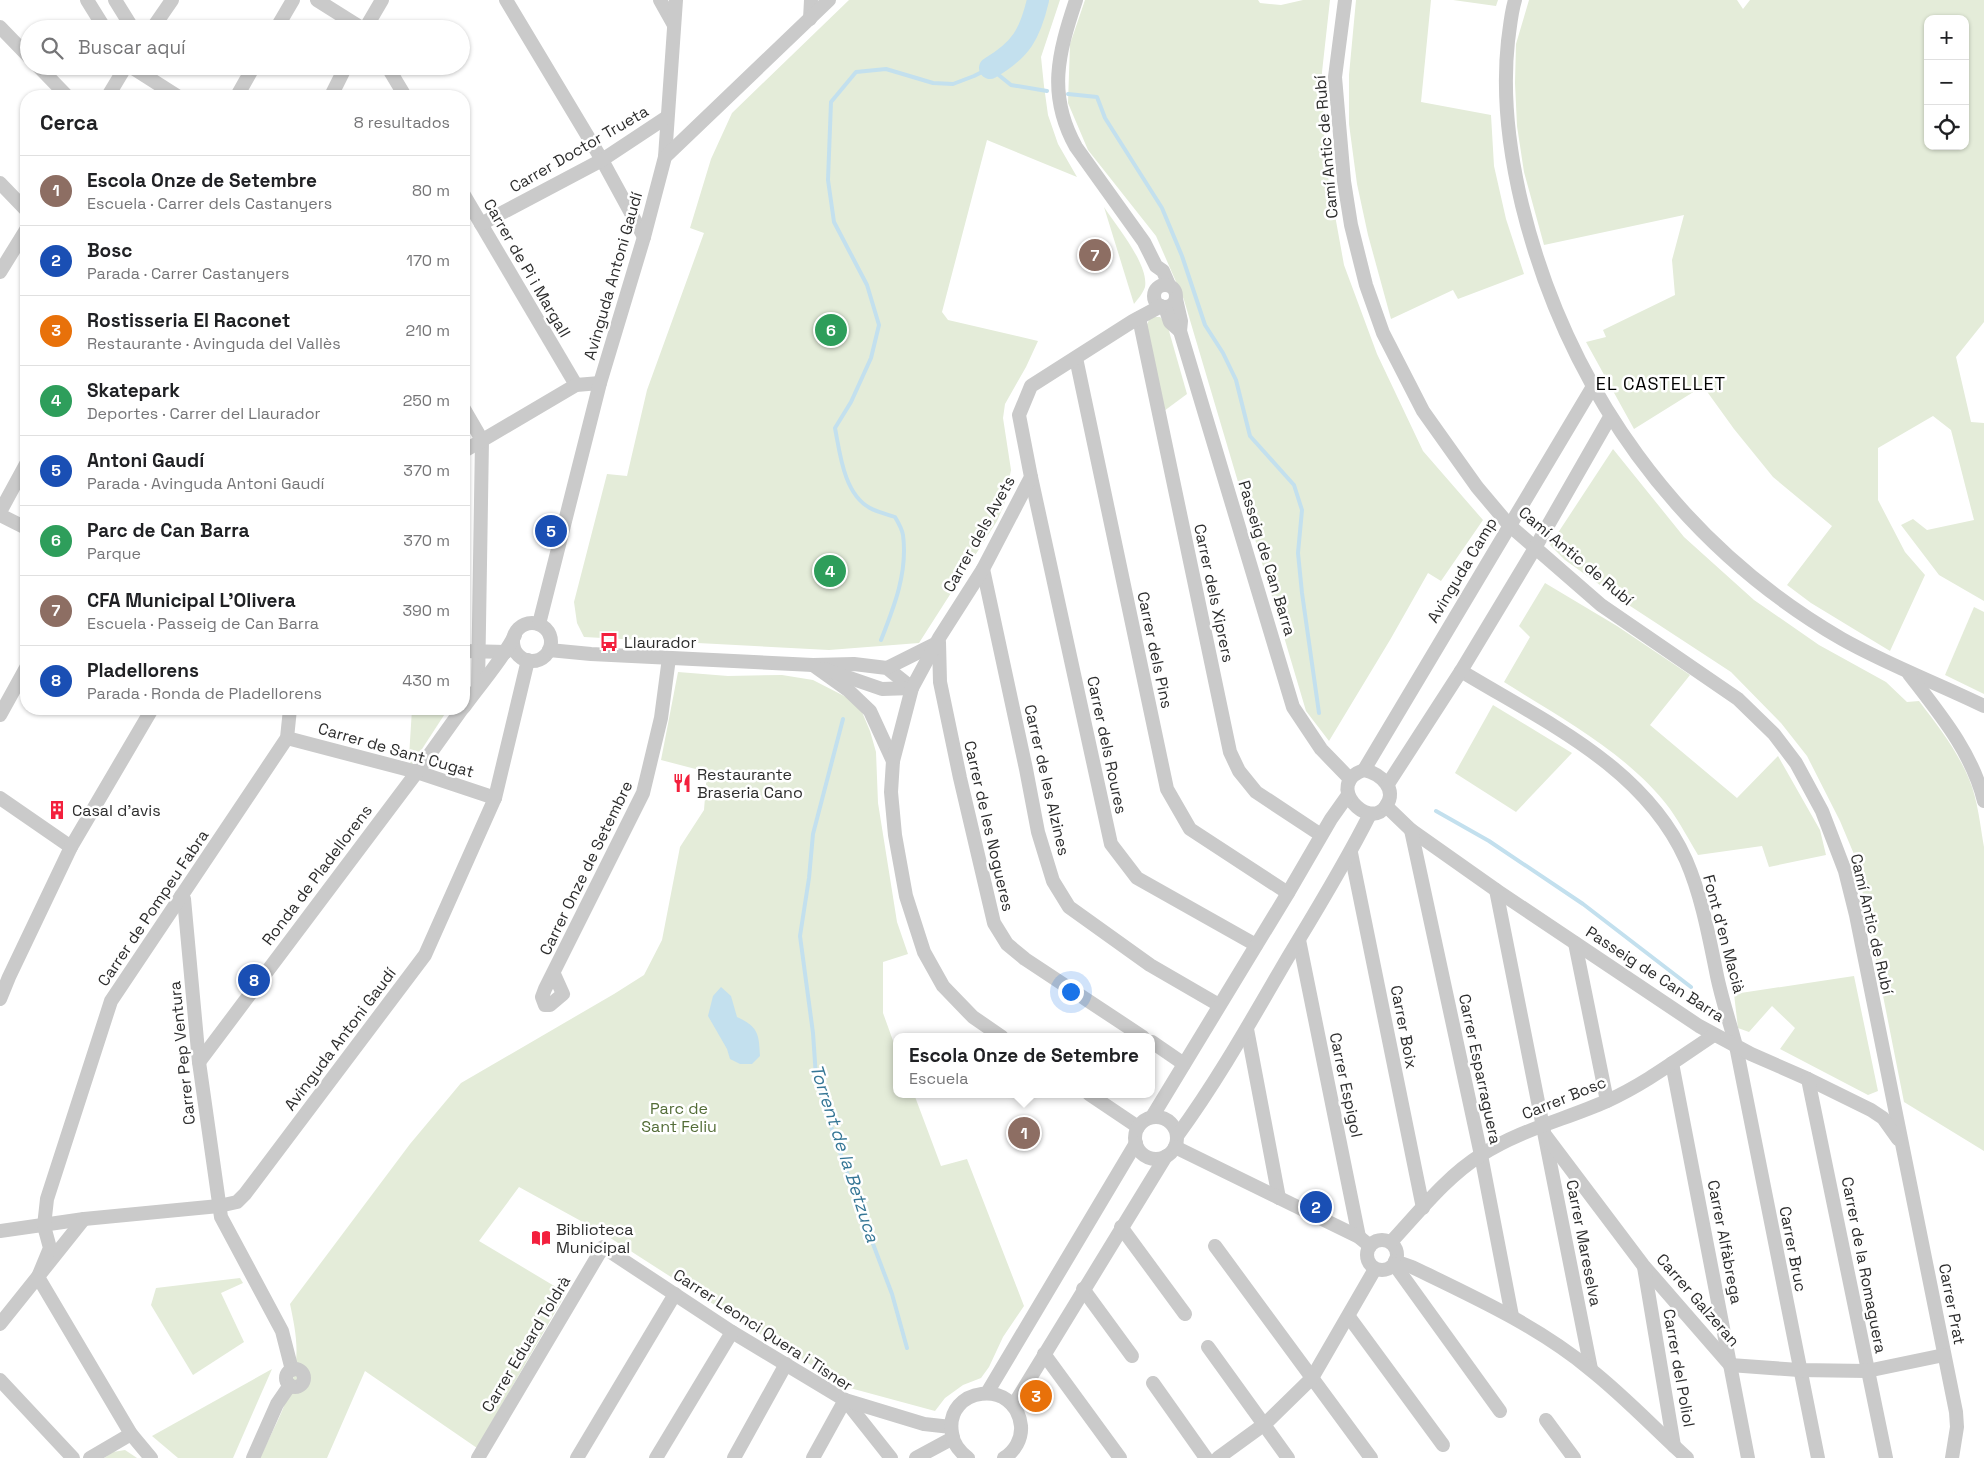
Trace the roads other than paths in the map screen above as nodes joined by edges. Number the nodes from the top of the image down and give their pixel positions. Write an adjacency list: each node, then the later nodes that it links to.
1 (87, 0): 16 (street)
2 (115, 0): 17 (street)
3 (172, 0): 18 (street)
4 (292, 0): 19 (street)
5 (317, 0): 20 (street)
6 (382, 0): 21 (street)
7 (506, 0): 39 (street)
8 (660, 0): 22 (street)
9 (676, 0): 22 (street, Avinguda Antoni Gaudí)
10 (811, 0): 15 (street)
11 (829, 0): 15 (street)
12 (1076, 0): 47 (street, Passeig de Can Barra)
13 (1345, 0): 61 (street, Camí Antic de Rubí)
14 (1516, 0): 52 (street)
15 (810, 19): 38 (street)
16 (99, 20)
17 (127, 20)
18 (158, 20)
19 (281, 20)
20 (349, 20)
21 (370, 20)
22 (674, 25): 37 (street, Avinguda Antoni Gaudí)
23 (0, 27): 24 (street)
24 (20, 48)
25 (47, 75): 31 (street)
26 (121, 75): 32 (street)
27 (144, 75): 33 (street)
28 (249, 75): 34 (street)
29 (342, 75): 35 (street)
30 (392, 75): 36 (street)
31 (61, 90)
32 (112, 90)
33 (168, 90)
34 (240, 90)
35 (334, 90)
36 (401, 90)
37 (667, 118): 38 (street, Avinguda Antoni Gaudí); 39 (street, Carrer Doctor Trueta)
38 (665, 157): 44 (street, Avinguda Antoni Gaudí)
39 (602, 160): 43 (street, Carrer Doctor Trueta); 44 (street)
40 (0, 183): 41 (street)
41 (20, 204)
42 (470, 205): 43 (street, Carrer de Pi i Margall)
43 (481, 224): 51 (street, Carrer de Pi i Margall)
44 (644, 237): 50 (street, Avinguda Antoni Gaudí)
45 (20, 240): 46 (street)
46 (0, 272)
47 (1163, 298): 48 (street, Carrer dels Avets); 90 (street, Passeig de Can Barra)
48 (1139, 318): 49 (street, Carrer dels Avets); 99 (street, Carrer dels Xiprers)
49 (1076, 358): 58 (street, Carrer dels Avets); 103 (street, Carrer dels Pins)
50 (600, 383): 51 (street); 64 (street, Avinguda Antoni Gaudí)
51 (576, 385): 55 (street)
52 (1592, 388): 53 (street); 61 (street, Avinguda Camp)
53 (1610, 417): 62 (street); 76 (street)
54 (470, 419): 55 (street)
55 (482, 440): 56 (street); 69 (street)
56 (470, 447)
57 (20, 475): 59 (street)
58 (1030, 477): 63 (street, Carrer dels Avets); 107 (street, Carrer dels Roures)
59 (0, 513): 60 (street)
60 (20, 525)
61 (1509, 525): 62 (street, Camí Antic de Rubí); 88 (street, Avinguda Camp)
62 (1535, 548): 75 (street); 121 (street, Camí Antic de Rubí)
63 (983, 569): 66 (street, Carrer dels Avets); 110 (street, Carrer de les Alzines)
64 (539, 624): 65 (street); 67 (street)
65 (515, 634): 70 (street, Ronda de Pladellorens); 72 (street)
66 (938, 642): 74 (street); 79 (street, Carrer dels Avets); 113 (street, Carrer de les Nogueres)
67 (549, 650): 71 (street); 72 (street)
68 (470, 651): 69 (street)
69 (478, 651): 70 (street); 78 (street)
70 (506, 652): 78 (street, Ronda de Pladellorens)
71 (670, 658): 73 (street); 108 (street, Carrer Onze de Setembre)
72 (528, 660): 94 (street, Avinguda Antoni Gaudí)
73 (813, 665): 74 (street); 79 (street); 87 (street)
74 (887, 668): 79 (street)
75 (1461, 671): 91 (street); 116 (street, Font d'en Macià)
76 (1907, 672): 81 (street); 95 (street)
77 (20, 681): 82 (street)
78 (478, 687): 80 (street, Ronda de Pladellorens)
79 (912, 688): 87 (street, Carrer dels Avets)
80 (470, 698)
81 (1984, 706)
82 (0, 715)
83 (148, 715): 100 (street)
84 (290, 715): 86 (street)
85 (458, 715): 89 (street, Ronda de Pladellorens)
86 (288, 738): 89 (street, Carrer de Sant Cugat); 104 (street, Carrer de Pompeu Fabra)
87 (893, 760): 112 (street, Carrer dels Avets)
88 (1364, 770): 90 (street); 91 (street)
89 (417, 772): 94 (street, Carrer de Sant Cugat); 117 (street, Ronda de Pladellorens)
90 (1350, 779): 92 (street)
91 (1388, 784): 96 (street)
92 (1348, 795): 97 (street); 99 (street)
93 (0, 798): 100 (street)
94 (496, 798): 133 (street, Avinguda Antoni Gaudí)
95 (1984, 801)
96 (1386, 806): 97 (street); 98 (street, Passeig de Can Barra)
97 (1370, 814): 101 (street)
98 (1411, 830): 102 (street, Passeig de Can Barra); 130 (street, Carrer Esparraguera)
99 (1321, 835): 103 (street)
100 (71, 847): 109 (street)
101 (1351, 853): 105 (street); 134 (street, Carrer Boix)
102 (1496, 890): 106 (street, Passeig de Can Barra); 127 (street, Carrer Galzeran)
103 (1288, 893): 107 (street)
104 (181, 896): 117 (street, Carrer Pep Ventura); 136 (street, Carrer de Pompeu Fabra)
105 (1299, 940): 111 (street); 139 (street, Carrer Espigol)
106 (1575, 943): 114 (street, Passeig de Can Barra); 123 (street)
107 (1256, 945): 110 (street)
108 (554, 974)
109 (0, 999)
110 (1220, 1005): 119 (street)
111 (1247, 1029): 129 (street); 132 (street)
112 (996, 1033)
113 (1137, 1033)
114 (1714, 1035): 116 (street, Passeig de Can Barra); 118 (street, Carrer Bosc)
115 (1155, 1044): 119 (street)
116 (1736, 1046): 120 (street, Passeig de Can Barra); 161 (street, Carrer Bruc)
117 (199, 1062): 133 (street, Carrer Pep Ventura)
118 (1672, 1063): 123 (street, Carrer Bosc); 159 (street, Carrer Alfàbrega)
119 (1184, 1064): 125 (street)
120 (1808, 1079): 124 (street, Passeig de Can Barra); 162 (street, Carrer de la Romaguera)
121 (1890, 1085): 124 (street); 131 (street, Camí Antic de Rubí)
122 (1095, 1098): 126 (street)
123 (1607, 1100): 127 (street, Carrer Bosc)
124 (1860, 1105): 131 (street, Passeig de Can Barra)
125 (1152, 1117): 126 (street); 129 (street)
126 (1138, 1126): 128 (street)
127 (1544, 1129): 130 (street, Carrer Bosc); 144 (street, Carrer Galzeran); 160 (street, Carrer Mareselva)
128 (1136, 1144): 129 (street); 166 (street)
129 (1173, 1146): 132 (street); 137 (street)
130 (1481, 1156): 134 (street, Carrer Bosc); 150 (street, Carrer Esparraguera)
131 (1904, 1157): 156 (street, Carrer Prat)
132 (1279, 1198): 139 (street)
133 (219, 1206): 135 (street, Avinguda Antoni Gaudí); 180 (street, Carrer Pep Ventura)
134 (1423, 1208): 140 (street, Carrer Bosc)
135 (84, 1219): 136 (street, Avinguda Antoni Gaudí); 146 (street)
136 (44, 1226): 138 (street, Avinguda Antoni Gaudí); 146 (street)
137 (1122, 1227): 147 (street); 149 (street)
138 (0, 1231)
139 (1364, 1242): 140 (street); 145 (street)
140 (1391, 1242): 143 (street)
141 (1215, 1246): 163 (street)
142 (603, 1247): 148 (street, Carrer Leonci Quera i Tisner); 181 (street, Carrer Eduard Toldrà)
143 (1394, 1263): 145 (street); 150 (street); 169 (street)
144 (1643, 1265): 159 (street, Carrer Galzeran); 176 (street, Carrer del Poliol)
145 (1376, 1269): 151 (street)
146 (38, 1277): 152 (street); 173 (street)
147 (1083, 1289): 155 (street); 157 (street)
148 (675, 1294): 153 (street, Carrer Leonci Quera i Tisner); 182 (street)
149 (1185, 1314)
150 (1512, 1316): 160 (street)
151 (1349, 1317): 163 (street); 174 (street)
152 (0, 1324)
153 (732, 1332): 158 (street, Carrer Leonci Quera i Tisner); 183 (street)
154 (1208, 1347): 171 (street)
155 (1044, 1354): 168 (street); 191 (street)
156 (1944, 1355): 162 (street, Carrer Galzeran); 201 (street, Carrer Prat)
157 (1132, 1356)
158 (786, 1364): 167 (street, Carrer Leonci Quera i Tisner); 184 (street)
159 (1730, 1365): 161 (street, Carrer Galzeran); 198 (street, Carrer Alfàbrega)
160 (1590, 1369): 176 (street)
161 (1799, 1370): 162 (street, Carrer Galzeran); 199 (street, Carrer Bruc)
162 (1867, 1371): 200 (street, Carrer de la Romaguera)
163 (1312, 1378): 171 (street); 195 (street)
164 (0, 1380): 177 (street)
165 (1153, 1383): 192 (street)
166 (987, 1393): 168 (street); 172 (street)
167 (845, 1400): 172 (street); 185 (street); 186 (street, Carrer Leonci Quera i Tisner)
168 (1013, 1406): 175 (street)
169 (1500, 1411)
170 (1546, 1420): 196 (street)
171 (1264, 1425): 193 (street); 194 (street)
172 (952, 1433): 187 (street); 188 (street)
173 (130, 1434): 178 (street); 179 (street)
174 (1443, 1444)
175 (1016, 1446): 189 (street); 190 (street)
176 (1674, 1446): 197 (street)
177 (73, 1458)
178 (90, 1458)
179 (151, 1458)
180 (253, 1458)
181 (478, 1458)
182 (577, 1458)
183 (656, 1458)
184 (734, 1458)
185 (812, 1458)
186 (891, 1458)
187 (916, 1458)
188 (968, 1458)
189 (1004, 1458)
190 (1024, 1458)
191 (1120, 1458)
192 (1206, 1458)
193 (1218, 1458)
194 (1288, 1458)
195 (1372, 1458)
196 (1574, 1458)
197 (1686, 1458)
198 (1748, 1458)
199 (1818, 1458)
200 (1886, 1458)
201 (1952, 1458)

